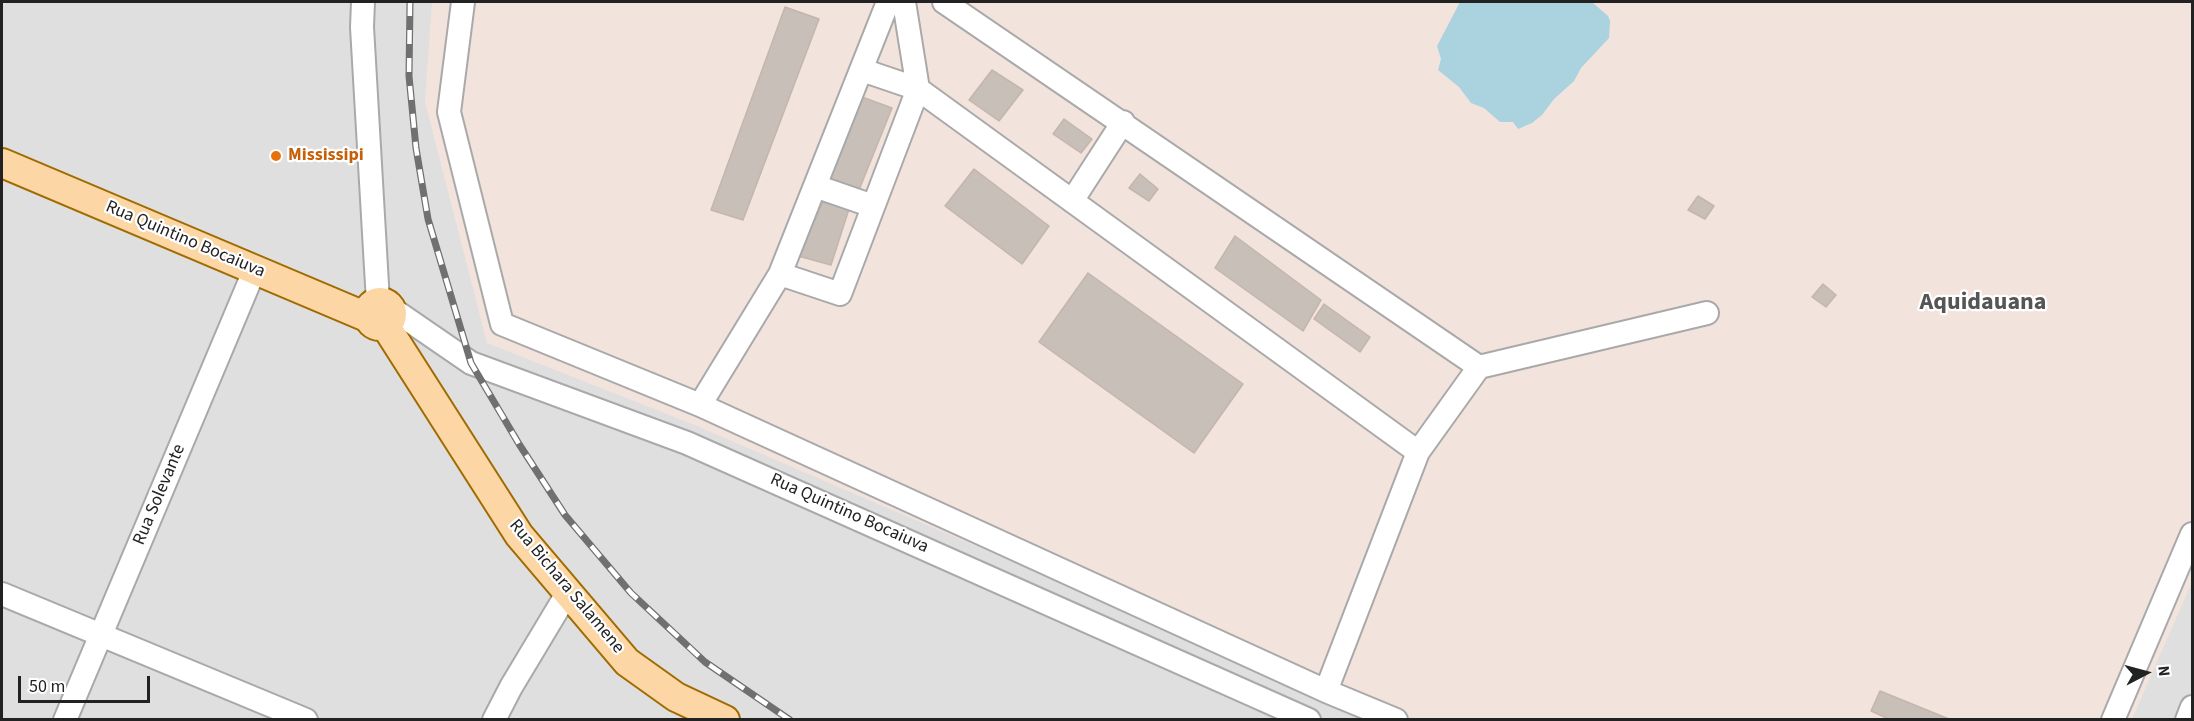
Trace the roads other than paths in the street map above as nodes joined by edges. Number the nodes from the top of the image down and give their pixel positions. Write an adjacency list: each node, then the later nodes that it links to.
1 (363, 2): 15 (street, Rua Bichara Salamene)
2 (463, 2): 18 (street)
3 (888, 2): 6 (street)
4 (904, 2): 7 (street)
5 (944, 2): 8 (street)
6 (862, 70): 7 (street); 10 (street)
7 (918, 89): 11 (street); 12 (street)
8 (1123, 122): 11 (street); 17 (street)
9 (2, 163): 13 (main road, Rua Quintino Bocaiuva)
10 (815, 186): 12 (street); 14 (street)
11 (1072, 201): 19 (street)
12 (873, 206): 14 (street)
13 (255, 269): 15 (main road, Rua Quintino Bocaiuva); 23 (street, Rua Solevante)
14 (780, 274): 18 (street)
15 (381, 313): 21 (main road, Rua Bichara Salamene); 30 (street, Rua Quintino Bocaiuva)
16 (1707, 313): 17 (street)
17 (1479, 367): 19 (street)
18 (700, 405): 24 (street)
19 (1418, 452): 24 (street)
20 (2193, 534): 32 (street)
21 (568, 592): 28 (street); 29 (main road, Rua Bichara Salamene)
22 (2, 594): 23 (street)
23 (101, 636): 26 (street, Rua Solevante); 27 (street)
24 (1326, 691): 31 (street)
25 (2193, 706): 33 (street)
26 (65, 720)
27 (306, 720)
28 (495, 720)
29 (725, 720)
30 (1309, 720)
31 (1395, 720)
32 (2112, 720)
33 (2187, 720)

